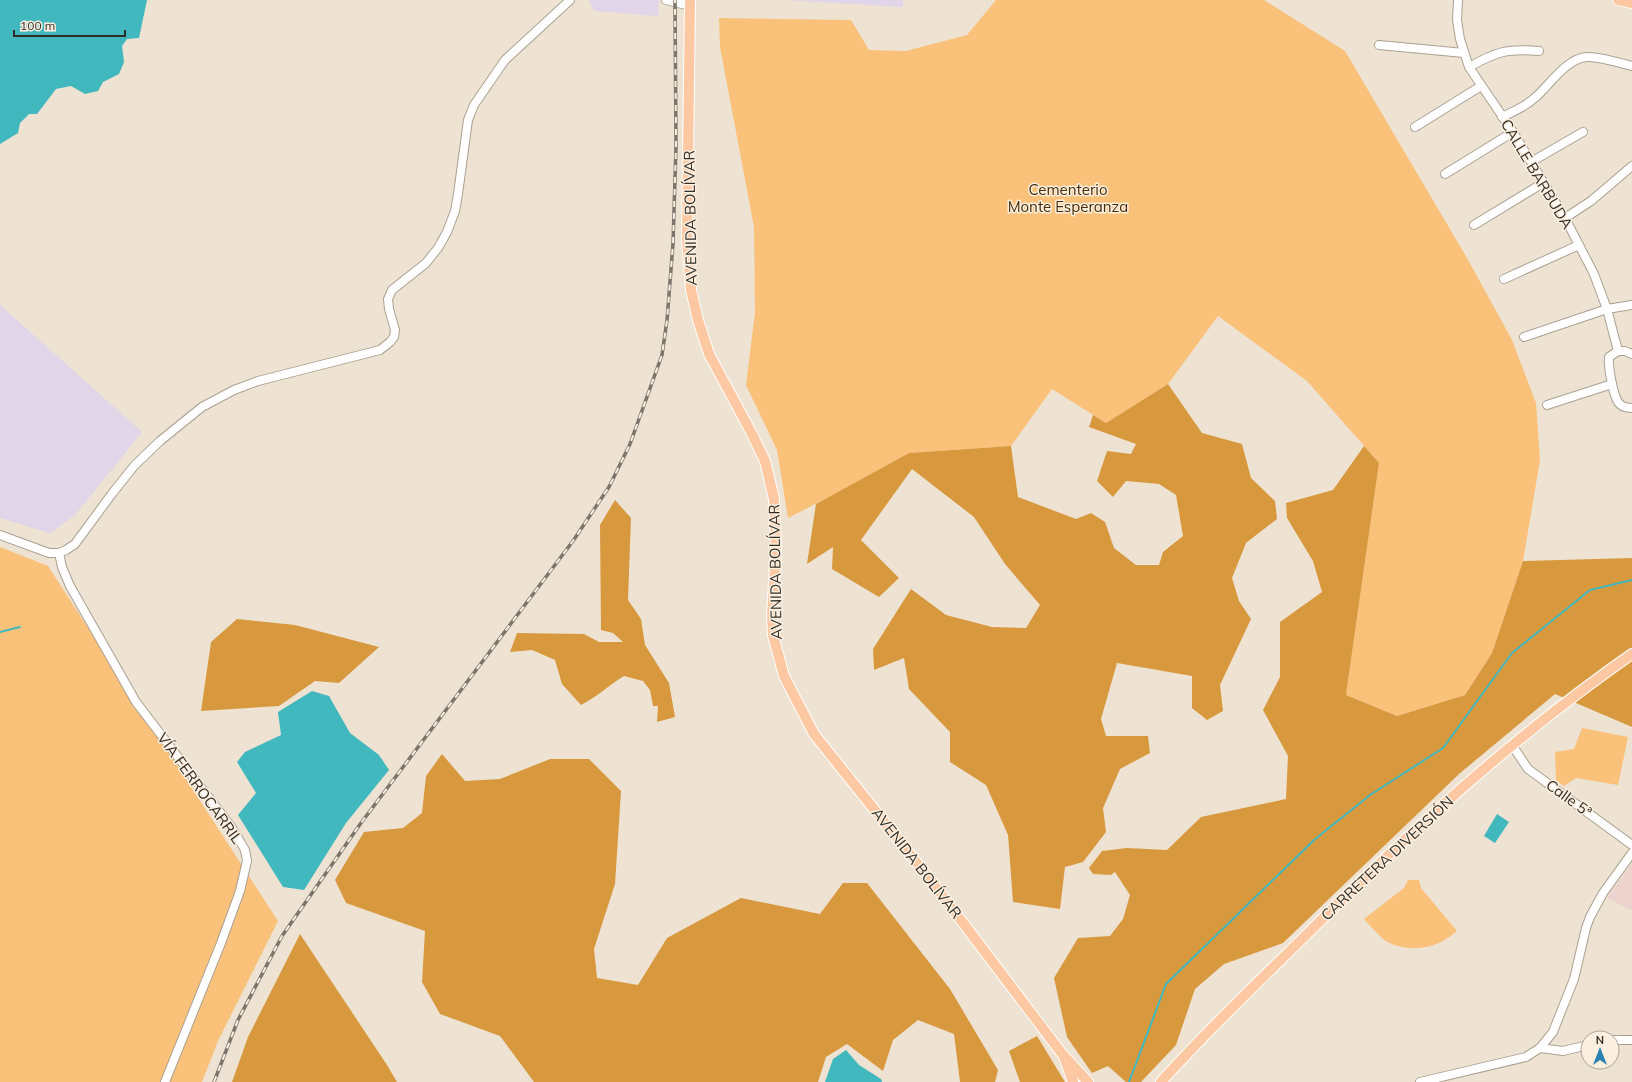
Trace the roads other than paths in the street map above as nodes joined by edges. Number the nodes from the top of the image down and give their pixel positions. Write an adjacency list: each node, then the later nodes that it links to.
1 (570, 0): 34 (street)
2 (666, 0): 5 (street)
3 (1618, 0): 6 (main road)
4 (1455, 1): 9 (street, CALLE BARBUDA)
5 (690, 3): 43 (main road, AVENIDA BOLÍVAR)
6 (1632, 3)
7 (1379, 45): 9 (street)
8 (1539, 51): 11 (street)
9 (1464, 53): 11 (street, CALLE BARBUDA)
10 (1632, 66): 13 (street)
11 (1469, 67): 12 (street, CALLE BARBUDA)
12 (1481, 86): 13 (street, CALLE BARBUDA); 14 (street)
13 (1502, 117): 15 (street, CALLE BARBUDA)
14 (1415, 127)
15 (1513, 132): 17 (street, CALLE BARBUDA); 19 (street)
16 (1583, 132): 17 (street)
17 (1531, 162): 20 (street, CALLE BARBUDA)
18 (1632, 166): 21 (street)
19 (1445, 174)
20 (1543, 183): 21 (street, CALLE BARBUDA); 22 (street)
21 (1565, 218): 23 (street, CALLE BARBUDA)
22 (1474, 225)
23 (1579, 245): 24 (street); 26 (street, CALLE BARBUDA)
24 (1504, 279)
25 (1632, 305): 26 (street)
26 (1607, 309): 27 (street); 28 (street, CALLE BARBUDA)
27 (1524, 337)
28 (1618, 351): 29 (street); 30 (street)
29 (1632, 354)
30 (1612, 384): 31 (street); 32 (street)
31 (1547, 405)
32 (1632, 408)
33 (0, 535): 34 (street)
34 (59, 553): 45 (street, VÍA FERROCARRIL)
35 (1632, 654): 36 (main road, CARRETERA DIVERSIÓN)
36 (1512, 745): 37 (street, Calle 5ª); 48 (main road, CARRETERA DIVERSIÓN)
37 (1632, 845)
38 (1632, 853): 42 (street)
39 (1620, 1040): 40 (street)
40 (1632, 1040)
41 (1580, 1047): 42 (street)
42 (1540, 1048): 44 (street)
43 (1063, 1055): 46 (main road); 47 (main road, AVENIDA BOLÍVAR)
44 (1451, 1079): 49 (street)
45 (165, 1082)
46 (1073, 1082)
47 (1088, 1082)
48 (1161, 1082)
49 (1420, 1082)

